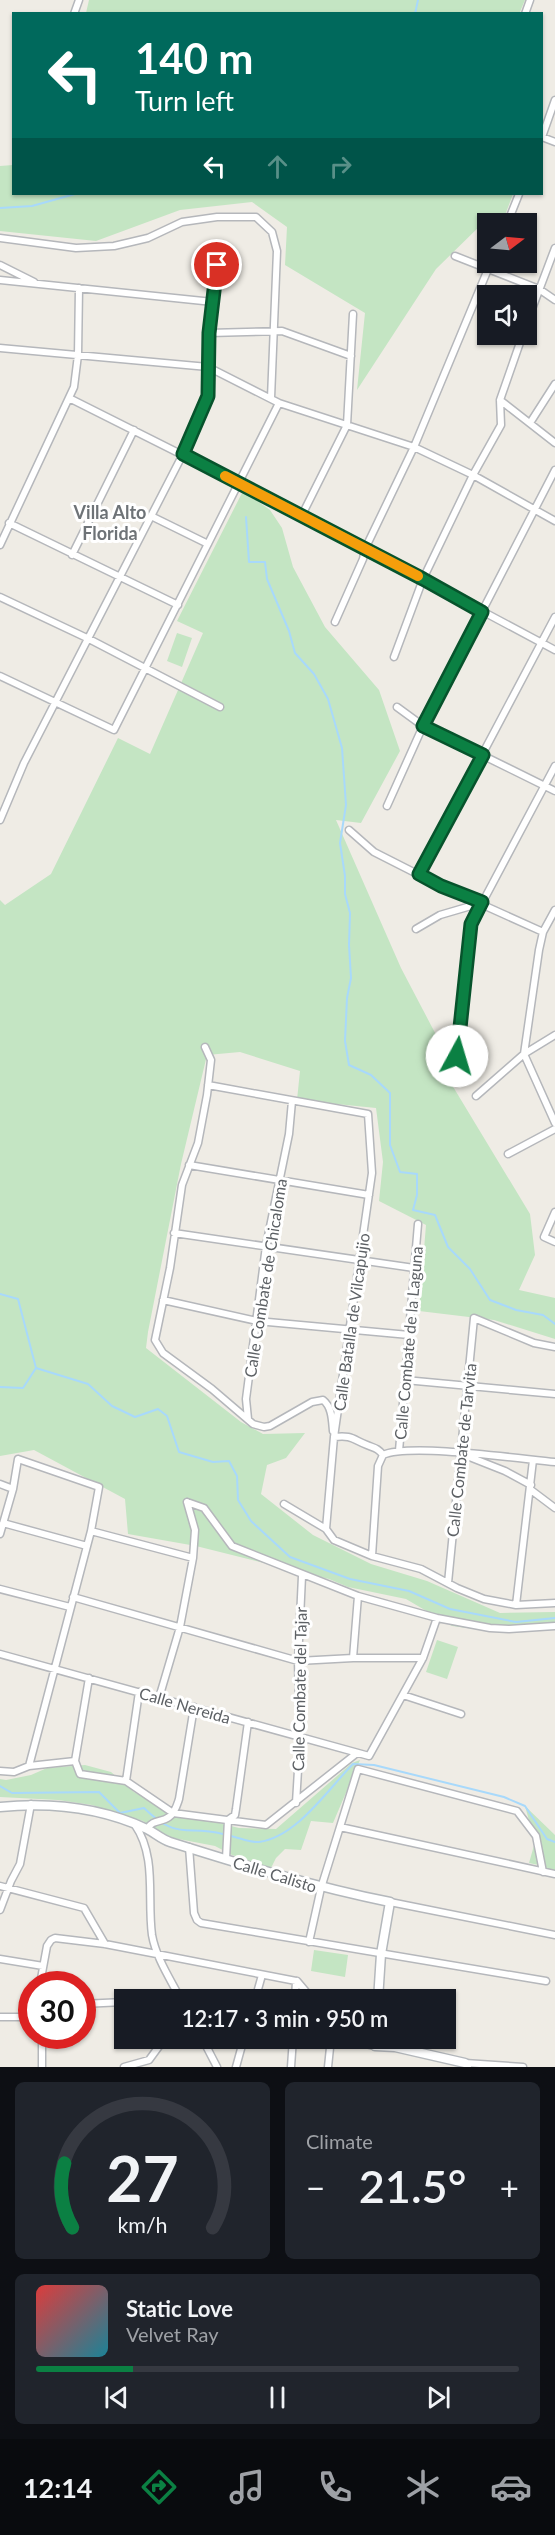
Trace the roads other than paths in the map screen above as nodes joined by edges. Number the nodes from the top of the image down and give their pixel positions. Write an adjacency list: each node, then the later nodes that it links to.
1 (555, 100): 2 (street)
2 (543, 134)
3 (519, 195): 4 (street)
4 (511, 213)
5 (0, 238): 21 (street)
6 (555, 248): 16 (street)
7 (456, 256): 8 (street)
8 (477, 262)
9 (0, 265): 14 (street)
10 (217, 265): 19 (street)
11 (487, 273): 37 (street)
12 (504, 273): 16 (street)
13 (0, 280): 14 (street)
14 (37, 283): 15 (street)
15 (79, 288): 19 (street); 25 (street)
16 (539, 290): 17 (street); 18 (street)
17 (537, 295)
18 (555, 300)
19 (213, 302): 22 (street)
20 (353, 314): 26 (street)
21 (274, 331): 22 (street); 26 (street); 30 (street)
22 (209, 333): 27 (street)
23 (519, 345): 31 (street)
24 (0, 348): 25 (street)
25 (78, 355): 27 (street); 29 (street)
26 (351, 356): 34 (street)
27 (208, 367): 30 (street); 38 (street)
28 (555, 384): 33 (street)
29 (69, 398): 35 (street); 46 (street)
30 (271, 398): 32 (street)
31 (500, 400): 33 (street); 40 (street)
32 (279, 403): 34 (street); 41 (street)
33 (530, 423): 36 (street)
34 (347, 425): 37 (street); 43 (street)
35 (134, 430): 38 (street); 50 (street)
36 (555, 443)
37 (414, 447): 40 (street); 49 (street)
38 (183, 454): 41 (street); 44 (street)
39 (555, 470): 42 (street)
40 (473, 475): 42 (street); 52 (street)
41 (240, 483): 43 (street); 47 (street)
42 (535, 510): 45 (street); 55 (street)
43 (302, 515): 49 (street)
44 (150, 516): 47 (street); 51 (street)
45 (555, 521)
46 (9, 523): 48 (street); 50 (street)
47 (208, 544): 54 (street)
48 (0, 545)
49 (365, 549): 52 (street); 57 (street)
50 (72, 555): 51 (street)
51 (118, 578): 54 (street); 58 (street)
52 (423, 579): 55 (street); 61 (street)
53 (0, 597): 58 (street)
54 (178, 605): 62 (street)
55 (482, 612): 59 (street); 67 (street)
56 (555, 617): 59 (street)
57 (335, 622)
58 (89, 639): 62 (street); 64 (street)
59 (541, 643): 60 (street); 68 (street)
60 (555, 650)
61 (394, 657)
62 (145, 669): 64 (street); 65 (street)
63 (0, 676): 64 (street)
64 (57, 702): 73 (street)
65 (220, 707)
66 (397, 707): 67 (street)
67 (423, 726): 68 (street); 72 (street)
68 (483, 755): 70 (street); 75 (street)
69 (555, 766): 70 (street)
70 (544, 786): 71 (street); 76 (street)
71 (555, 791)
72 (387, 806)
73 (0, 820)
74 (349, 830): 75 (street)
75 (419, 874): 76 (street)
76 (482, 902): 78 (street); 79 (street); 83 (street)
77 (555, 910): 79 (street)
78 (416, 929)
79 (543, 932): 82 (street)
80 (555, 1035): 82 (street)
81 (205, 1047): 84 (street)
82 (524, 1054): 85 (street); 87 (street)
83 (457, 1056)
84 (208, 1084): 86 (street); 90 (street)
85 (476, 1096)
86 (292, 1101): 91 (street, Calle Combate de Chicaloma); 92 (street, Calle Batalla de Vilcapujio)
87 (555, 1123)
88 (555, 1129): 89 (street)
89 (508, 1154)
90 (189, 1165): 91 (street); 95 (street)
91 (280, 1180): 92 (street); 97 (street, Calle Combate de Chicaloma)
92 (369, 1195): 98 (street, Calle Batalla de Vilcapujio)
93 (555, 1212): 96 (street)
94 (418, 1224): 99 (street, Calle Combate de la Laguna)
95 (174, 1233): 97 (street); 100 (street)
96 (555, 1242)
97 (266, 1246): 98 (street); 101 (street, Calle Combate de Chicaloma)
98 (360, 1260): 99 (street); 102 (street, Calle Batalla de Vilcapujio)
99 (414, 1268): 103 (street, Calle Combate de la Laguna)
100 (163, 1300): 101 (street); 108 (street)
101 (257, 1321): 102 (street); 108 (street, Calle Combate de Chicaloma)
102 (349, 1329): 103 (street); 109 (street, Calle Batalla de Vilcapujio)
103 (409, 1335): 105 (street, Calle Combate de la Laguna)
104 (555, 1347): 106 (street, Calle Combate de Tarvita)
105 (405, 1380): 106 (street); 110 (street, Calle Combate de la Laguna)
106 (468, 1385): 107 (street); 111 (street, Calle Combate de Tarvita)
107 (555, 1394)
108 (248, 1419): 109 (street)
109 (334, 1437): 112 (street); 121 (street, Calle Batalla de Vilcapujio)
110 (399, 1451): 111 (street); 112 (street, Calle Combate de la Laguna)
111 (461, 1454): 113 (street); 116 (street); 128 (street, Calle Combate de Tarvita)
112 (384, 1455): 125 (street, Calle Combate de la Laguna)
113 (533, 1460): 114 (street); 116 (street)
114 (555, 1462)
115 (0, 1484): 117 (street)
116 (531, 1487): 119 (street); 133 (street)
117 (13, 1489): 120 (street); 122 (street)
118 (284, 1504): 121 (street)
119 (555, 1508)
120 (3, 1523): 123 (street); 124 (street)
121 (326, 1529): 125 (street)
122 (91, 1531): 124 (street); 126 (street)
123 (0, 1534)
124 (87, 1546): 131 (street)
125 (372, 1556): 128 (street)
126 (193, 1558): 127 (street); 137 (street)
127 (302, 1576): 130 (street); 141 (street, Calle Combate del Tajar)
128 (448, 1583): 133 (street)
129 (0, 1589): 134 (street)
130 (358, 1596): 135 (street); 139 (street)
131 (73, 1597): 134 (street); 137 (street)
132 (555, 1603): 133 (street)
133 (516, 1605)
134 (70, 1607): 142 (street)
135 (437, 1618): 136 (street); 140 (street)
136 (555, 1626)
137 (180, 1628): 141 (street); 146 (street)
138 (0, 1654): 142 (street, Calle Nereida)
139 (353, 1658): 140 (street); 141 (street)
140 (423, 1658): 145 (street)
141 (298, 1661): 150 (street, Calle Combate del Tajar)
142 (54, 1668): 143 (street, Calle Nereida); 153 (street)
143 (89, 1678): 144 (street, Calle Nereida); 152 (street)
144 (139, 1692): 146 (street, Calle Nereida); 155 (street)
145 (403, 1695): 148 (street); 151 (street, Calle Nereida)
146 (159, 1698): 147 (street, Calle Nereida)
147 (194, 1707): 149 (street, Calle Nereida); 159 (street)
148 (461, 1714)
149 (248, 1722): 150 (street, Calle Nereida); 160 (street)
150 (300, 1737): 151 (street, Calle Nereida); 157 (street, Calle Combate del Tajar)
151 (357, 1753): 157 (street)
152 (75, 1761): 153 (street); 155 (street)
153 (29, 1766): 154 (street)
154 (0, 1771)
155 (126, 1781): 159 (street)
156 (31, 1803): 158 (street, Calle Calisto); 161 (street, Calle Calisto); 169 (street)
157 (296, 1803): 160 (street)
158 (0, 1807)
159 (173, 1813): 160 (street); 163 (street)
160 (228, 1820): 165 (street)
161 (135, 1825): 163 (street, Calle Calisto); 176 (street)
162 (340, 1827): 166 (street); 166 (street); 170 (street)
163 (147, 1829): 164 (street, Calle Calisto)
164 (189, 1847): 165 (street, Calle Calisto); 174 (street)
165 (226, 1859): 170 (street, Calle Calisto)
166 (543, 1872): 167 (street)
167 (555, 1874)
168 (0, 1886): 169 (street)
169 (8, 1888): 172 (street); 175 (street)
170 (321, 1888): 171 (street, Calle Calisto); 174 (street)
171 (390, 1902): 173 (street, Calle Calisto); 177 (street)
172 (0, 1910)
173 (555, 1935)
174 (309, 1942): 177 (street)
175 (105, 1944): 176 (street); 179 (street)
176 (158, 1953): 181 (street); 184 (street)
177 (381, 1954): 183 (street); 188 (street)
178 (0, 1959): 179 (street)
179 (43, 1966): 180 (street)
180 (42, 1971)
181 (262, 1975): 182 (street); 185 (street)
182 (296, 1981): 186 (street); 187 (street)
183 (546, 1981)
184 (176, 1989)
185 (258, 1989)
186 (296, 1989)
187 (303, 1989)
188 (379, 1989)
189 (114, 2002): 190 (street)
190 (96, 2003)
191 (0, 2017): 192 (street)
192 (18, 2017)
193 (42, 2049): 201 (street)
194 (156, 2049): 202 (street)
195 (208, 2049): 203 (street)
196 (241, 2049): 204 (street)
197 (292, 2049): 205 (street)
198 (330, 2049): 206 (street)
199 (399, 2049): 200 (street)
200 (466, 2065): 207 (street)
201 (42, 2067)
202 (124, 2067)
203 (217, 2067)
204 (236, 2067)
205 (291, 2067)
206 (328, 2067)
207 (523, 2067)

